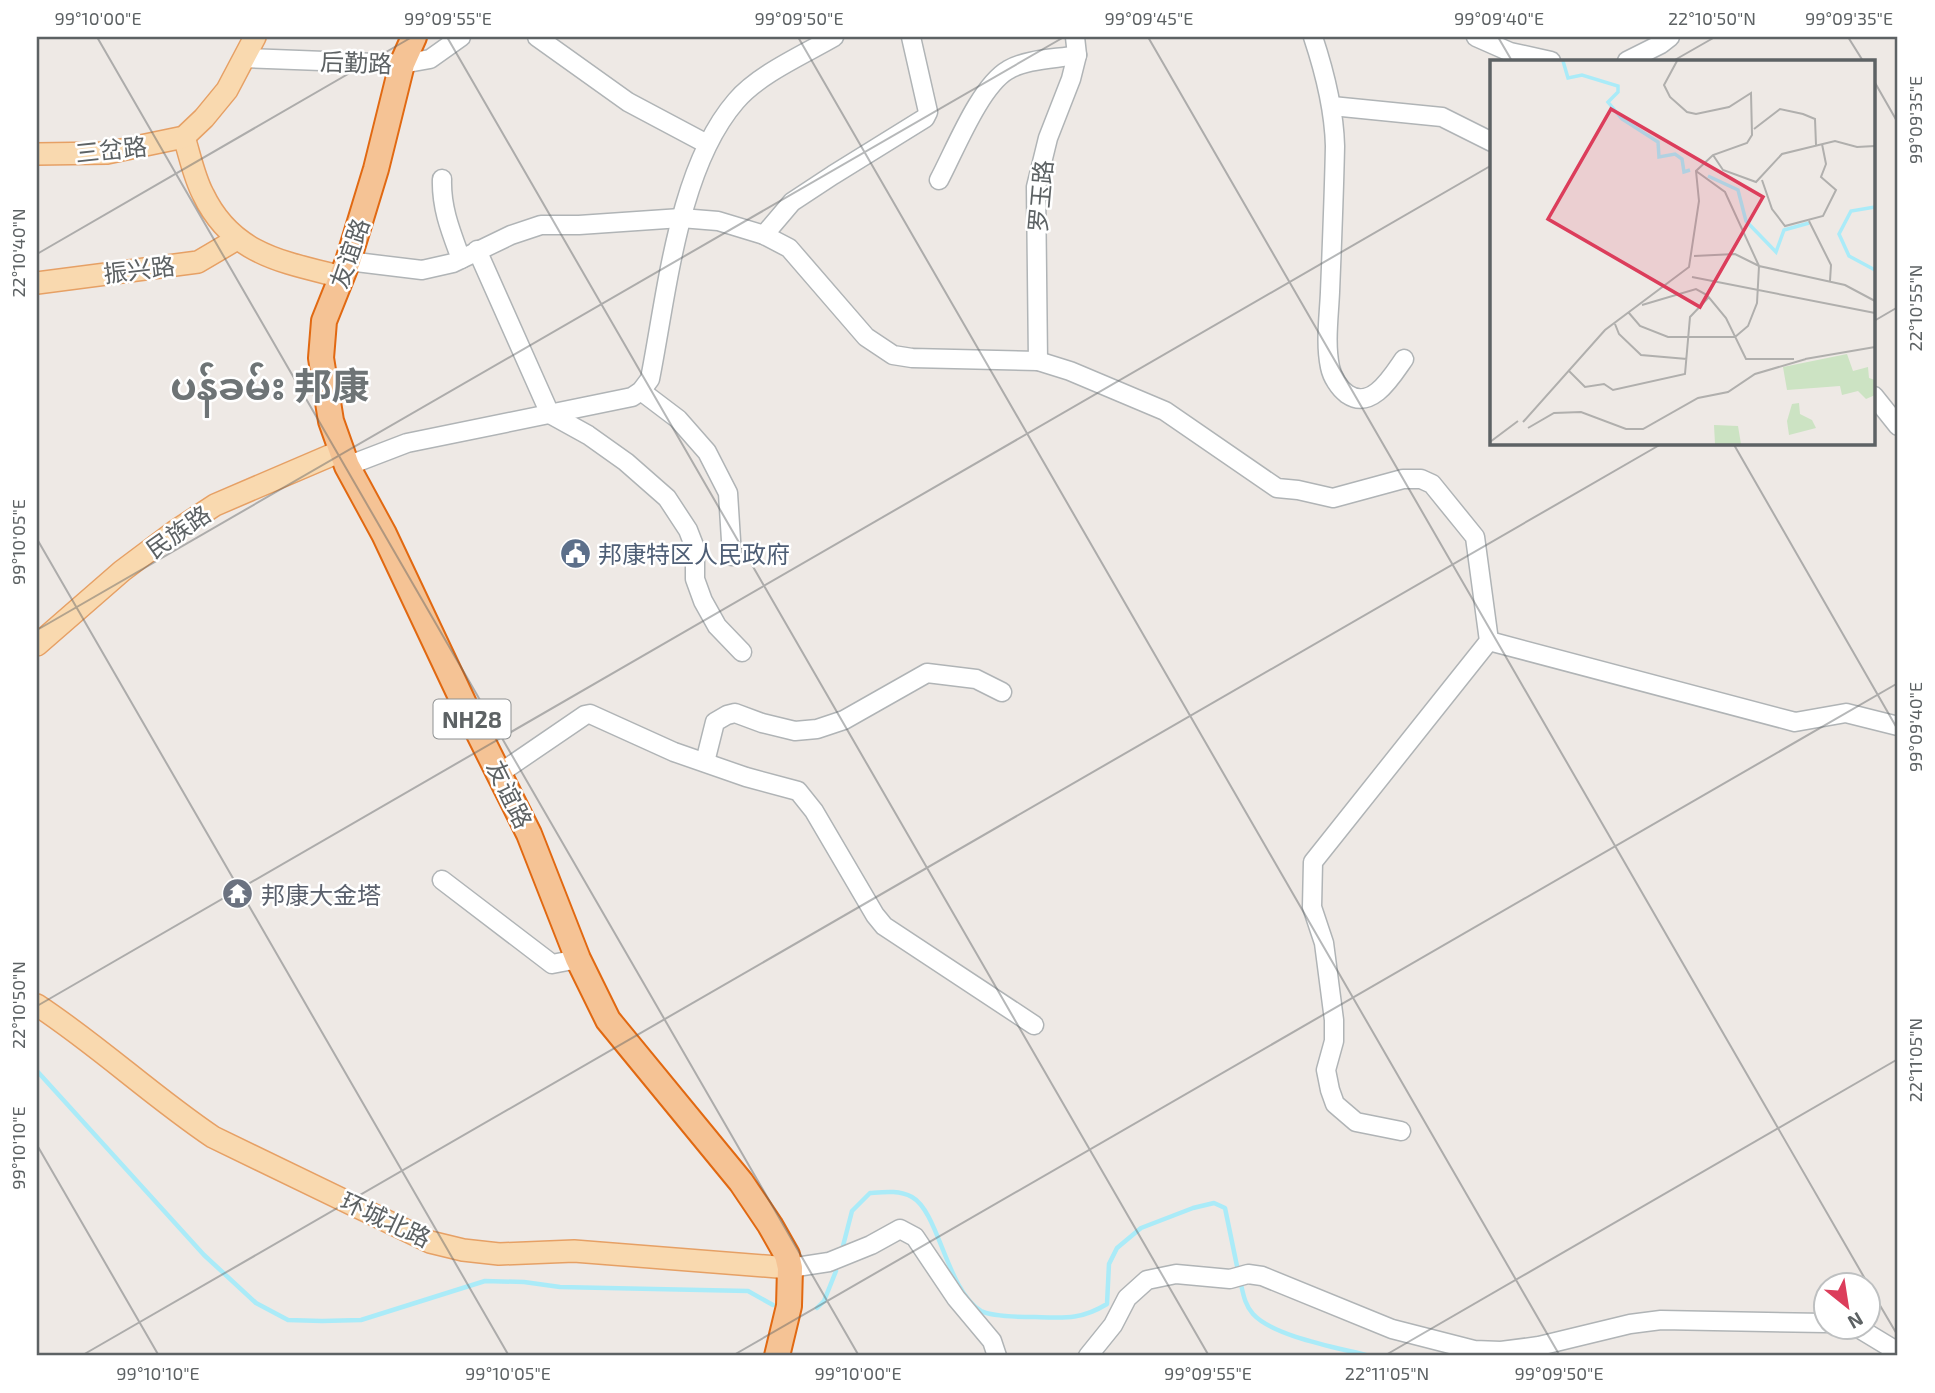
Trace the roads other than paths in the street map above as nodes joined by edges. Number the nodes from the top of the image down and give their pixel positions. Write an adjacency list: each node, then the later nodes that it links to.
1 (255, 37): 11 (main road)
2 (414, 37): 14 (highway, 友谊路 / NH28)
3 (461, 37): 14 (street, 后勤路)
4 (537, 37): 18 (street)
5 (834, 37): 18 (street)
6 (911, 37): 23 (street)
7 (1313, 37): 15 (street)
8 (1476, 37): 12 (street)
9 (1670, 37): 13 (street)
10 (1076, 46): 21 (street); 29 (street, 罗玉路)
11 (244, 58): 14 (street, 后勤路); 16 (main road)
12 (1546, 60)
13 (1629, 60)
14 (402, 64): 26 (highway, 友谊路 / NH28)
15 (1332, 106): 17 (street); 28 (street)
16 (184, 137): 19 (main road, 三岔路); 24 (main road)
17 (1490, 141)
18 (707, 144): 22 (street)
19 (37, 154)
20 (442, 179): 25 (street)
21 (939, 180)
22 (681, 218): 23 (street); 25 (street); 30 (street)
23 (764, 235): 29 (street)
24 (237, 239): 26 (main road); 27 (main road, 振兴路)
25 (469, 255): 26 (street); 32 (street)
26 (345, 269): 34 (highway, 友谊路 / NH28)
27 (39, 277)
28 (1404, 359)
29 (1038, 361): 36 (street)
30 (641, 391): 32 (street); 35 (street)
31 (1876, 398): 33 (street)
32 (550, 414): 34 (street); 38 (street)
33 (1898, 426)
34 (344, 459): 37 (main road, 民族路); 42 (highway, 友谊路 / NH28)
35 (732, 555)
36 (1489, 641): 40 (street); 47 (street)
37 (38, 642)
38 (741, 652)
39 (1002, 692): 41 (street)
40 (1898, 726)
41 (705, 762): 42 (street); 46 (street)
42 (500, 773): 44 (highway, 友谊路 / NH28)
43 (442, 880): 44 (street)
44 (578, 959): 48 (highway, 友谊路 / NH28)
45 (37, 1005): 48 (main road, 环城北路)
46 (1034, 1025)
47 (1401, 1131)
48 (790, 1268): 52 (highway, 友谊路 / NH28); 53 (street)
49 (1812, 1323): 54 (street)
50 (1878, 1340): 51 (street)
51 (1898, 1352)
52 (777, 1356)
53 (998, 1356)
54 (1088, 1356)

